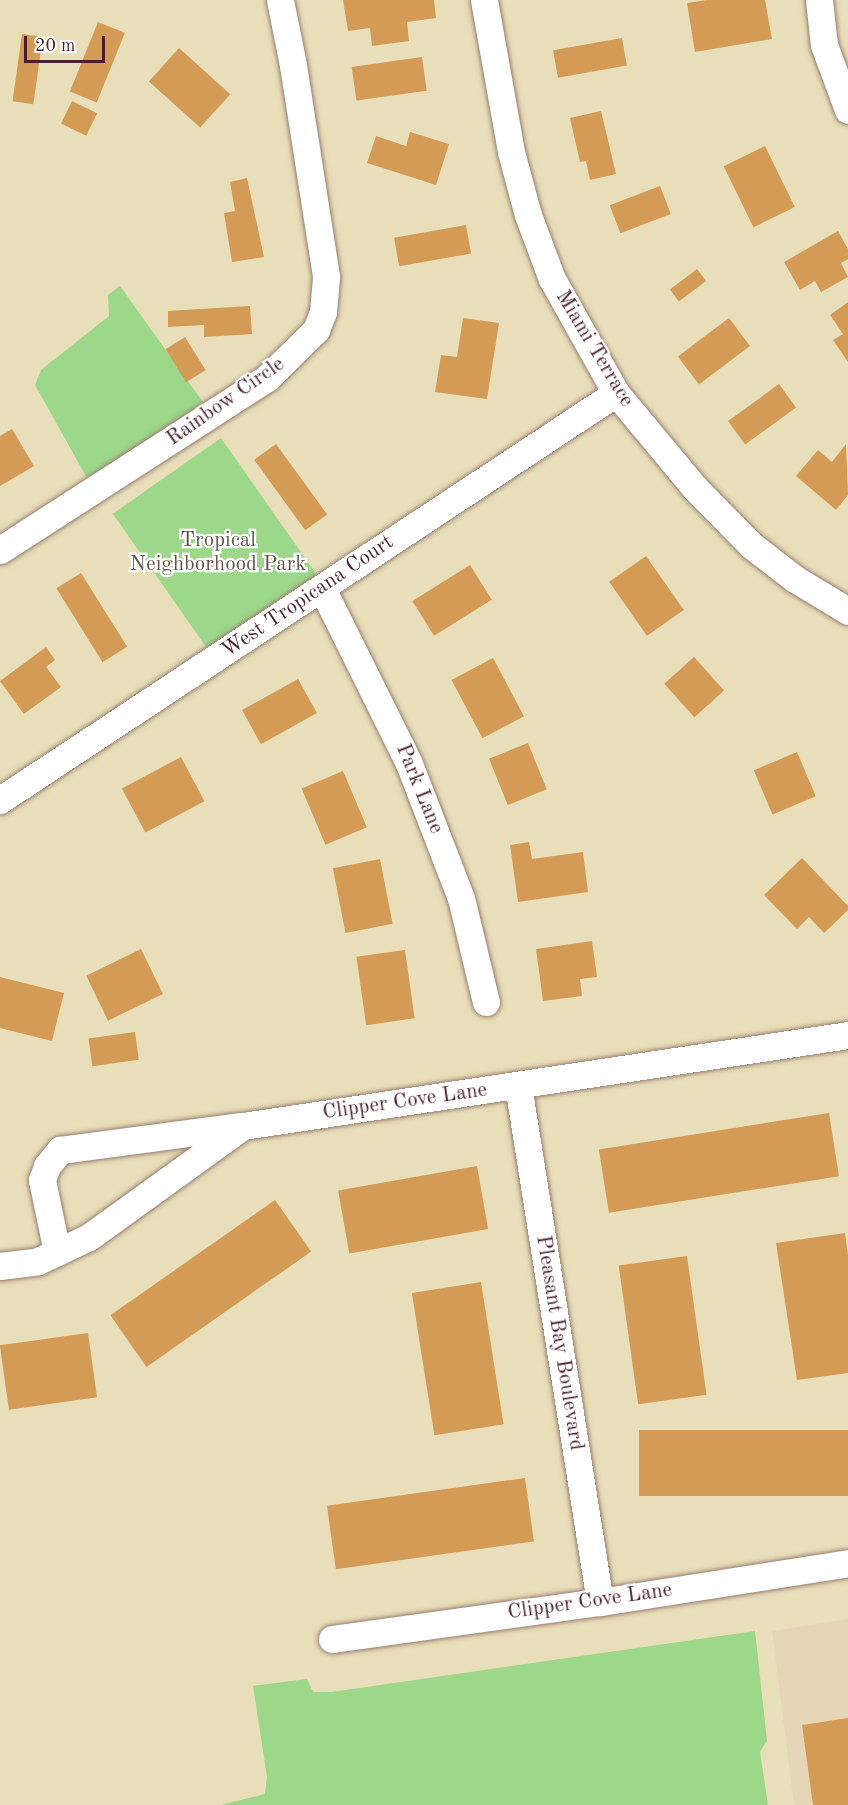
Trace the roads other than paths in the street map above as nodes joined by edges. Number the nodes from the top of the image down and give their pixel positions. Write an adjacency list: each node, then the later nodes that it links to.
1 (280, 0): 6 (street, Rainbow Circle)
2 (484, 0): 5 (street, Miami Terrace)
3 (819, 0): 4 (street)
4 (848, 110)
5 (616, 393): 7 (street, West Tropicana Court); 8 (street, Miami Terrace)
6 (0, 550)
7 (322, 588): 9 (street, West Tropicana Court); 10 (street, Park Lane)
8 (848, 611)
9 (0, 801)
10 (486, 1002)
11 (848, 1035): 12 (street, Clipper Cove Lane)
12 (518, 1085): 13 (street, Clipper Cove Lane); 17 (street, Pleasant Bay Boulevard)
13 (243, 1126): 14 (street, Clipper Cove Lane); 14 (street)
14 (57, 1252): 15 (street, Clipper Cove Lane)
15 (0, 1266)
16 (848, 1563): 17 (street, Clipper Cove Lane)
17 (600, 1602): 18 (street, Clipper Cove Lane)
18 (332, 1639)

